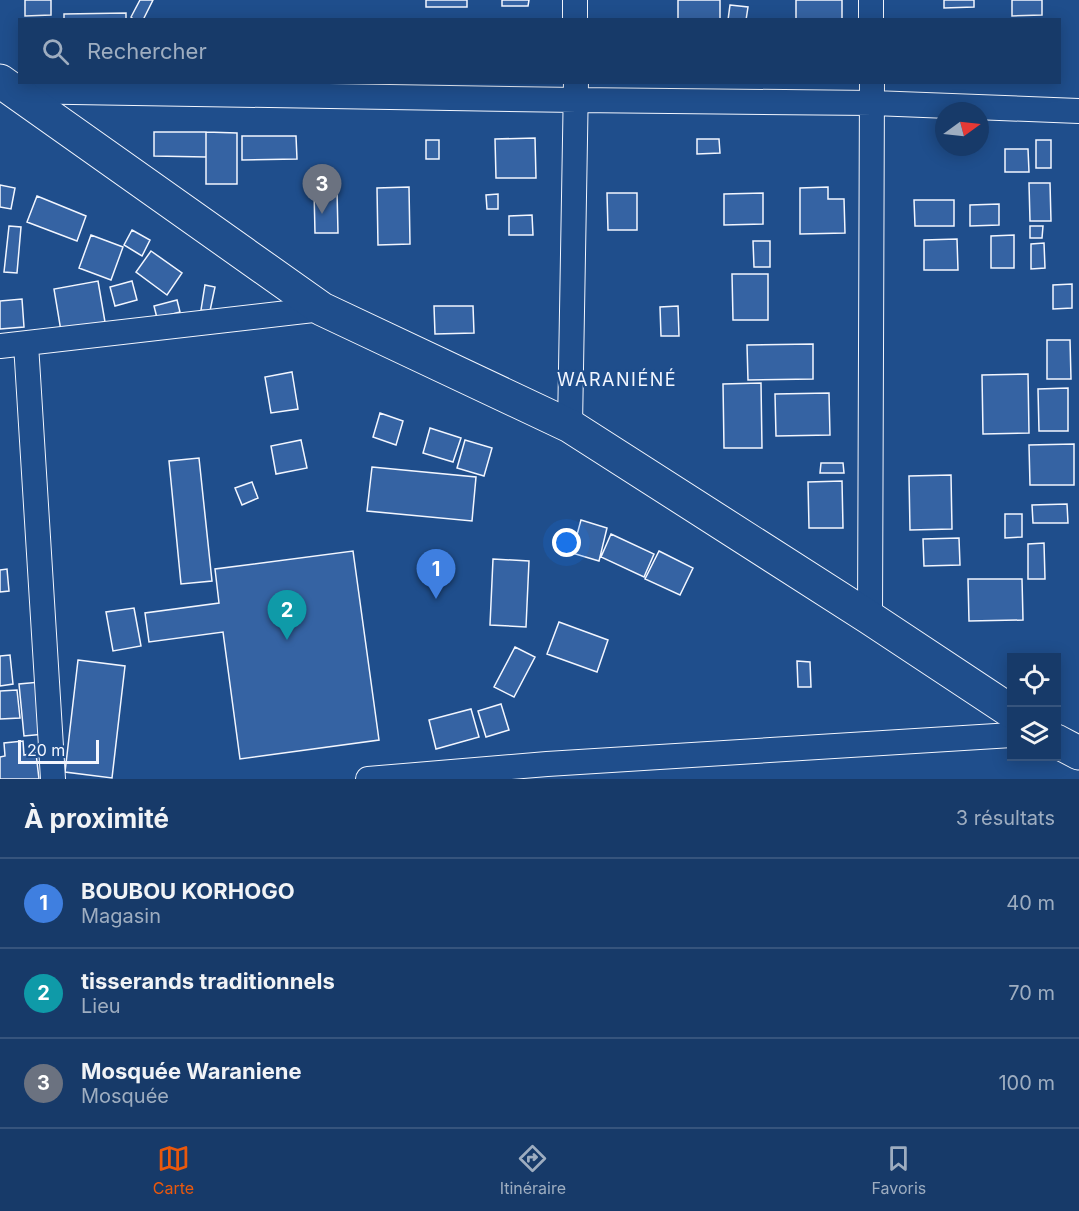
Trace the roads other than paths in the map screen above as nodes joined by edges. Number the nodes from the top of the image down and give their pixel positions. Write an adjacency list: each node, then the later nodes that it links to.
1 (575, 0): 3 (street)
2 (871, 0): 4 (street)
3 (575, 18)
4 (871, 18)
5 (6, 86): 6 (street); 9 (street)
6 (576, 91): 7 (street); 12 (street)
7 (872, 93): 8 (street); 13 (street)
8 (1079, 111)
9 (322, 309): 10 (street); 12 (street)
10 (26, 344): 11 (street); 19 (street)
11 (0, 346)
12 (570, 426): 13 (street)
13 (870, 618): 14 (street)
14 (1007, 709)
15 (1007, 735): 18 (street)
16 (1061, 744): 17 (street)
17 (1079, 753)
18 (548, 771): 20 (street)
19 (53, 779)
20 (368, 779)

